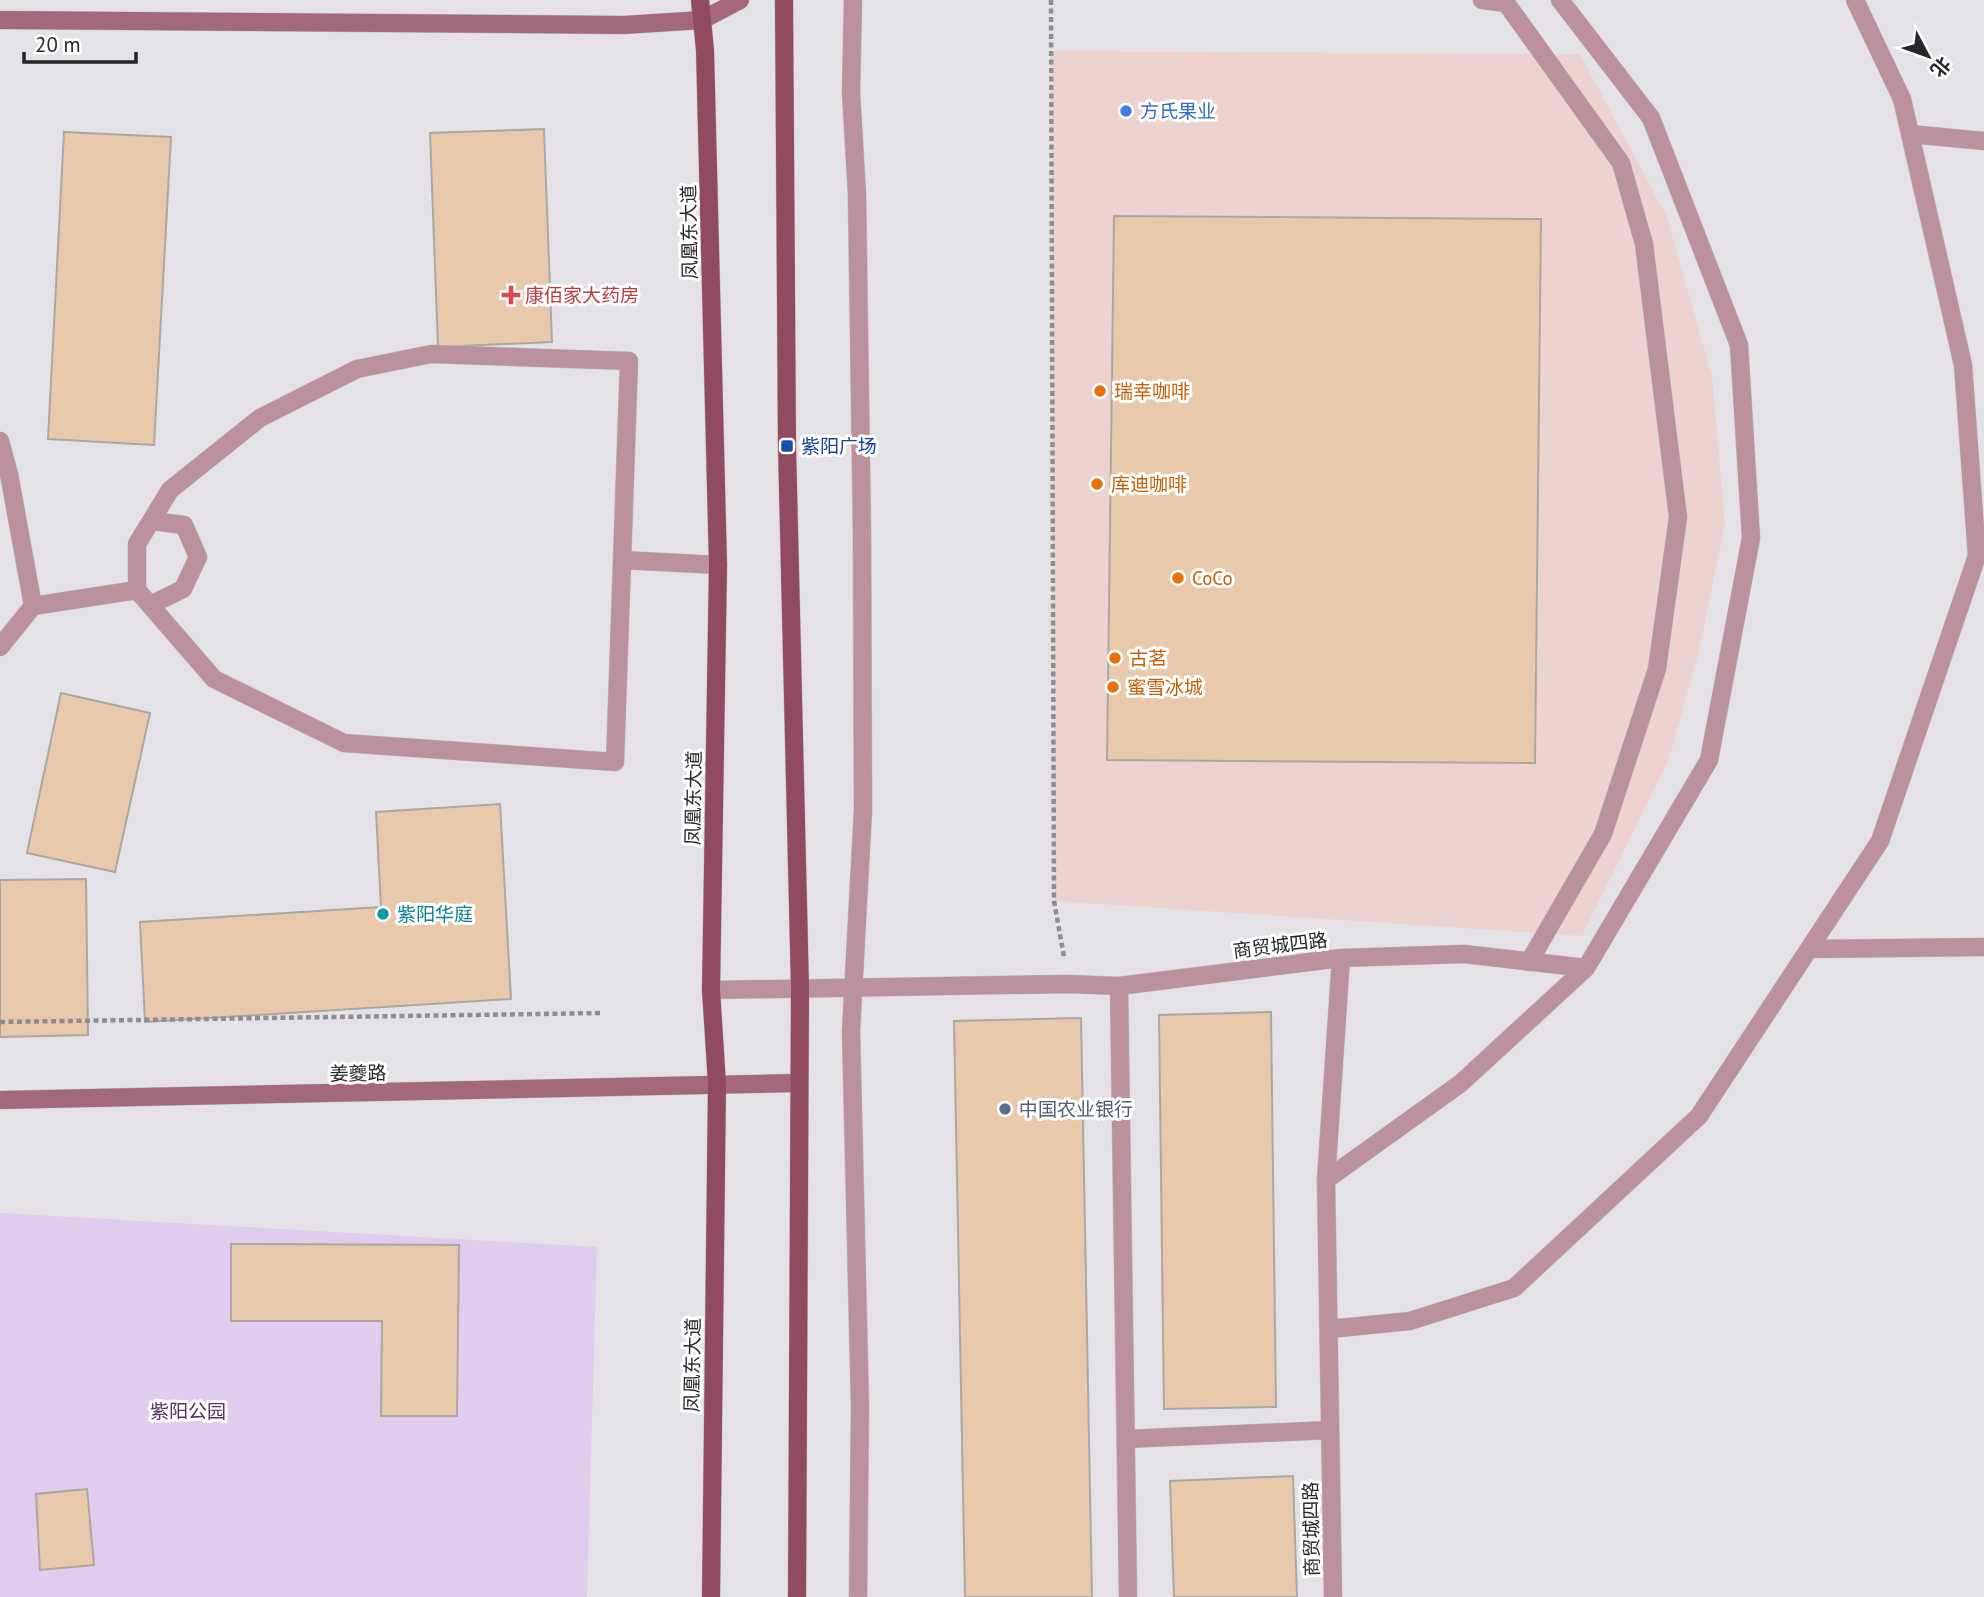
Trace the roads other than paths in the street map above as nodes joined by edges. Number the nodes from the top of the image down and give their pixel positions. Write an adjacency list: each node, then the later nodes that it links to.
1 (700, 0): 10 (main road, 凤凰东大道)
2 (740, 0): 10 (street)
3 (784, 0): 28 (main road)
4 (853, 0): 27 (street)
5 (1482, 0): 8 (street)
6 (1560, 0): 25 (street)
7 (1855, 0): 11 (street)
8 (1506, 2): 24 (street)
9 (0, 20): 10 (street)
10 (702, 20): 16 (main road, 凤凰东大道)
11 (1910, 134): 12 (street); 22 (street)
12 (1984, 141)
13 (0, 441): 19 (street)
14 (152, 521): 15 (street); 17 (street); 18 (street)
15 (622, 561): 16 (street); 18 (street)
16 (718, 565): 29 (main road, 凤凰东大道)
17 (137, 590): 18 (street); 19 (street)
18 (150, 605)
19 (33, 606): 20 (street)
20 (0, 647)
21 (1984, 947): 22 (street)
22 (1809, 949): 34 (street)
23 (1341, 958): 24 (street); 26 (street, 商贸城四路); 33 (street, 商贸城四路)
24 (1529, 962): 25 (street)
25 (1586, 968): 33 (street)
26 (1119, 986): 27 (street, 商贸城四路); 36 (street)
27 (853, 988): 28 (street, 商贸城四路); 39 (street)
28 (800, 989): 29 (street, 商贸城四路); 30 (main road)
29 (711, 990): 31 (main road, 凤凰东大道)
30 (798, 1083): 31 (street, 姜夔路); 38 (main road)
31 (717, 1084): 32 (street, 姜夔路); 37 (main road, 凤凰东大道)
32 (0, 1100)
33 (1326, 1180): 34 (street, 商贸城四路)
34 (1329, 1329): 35 (street, 商贸城四路)
35 (1331, 1430): 36 (street); 41 (street, 商贸城四路)
36 (1126, 1439): 40 (street)
37 (710, 1597)
38 (797, 1597)
39 (858, 1597)
40 (1128, 1597)
41 (1333, 1597)

